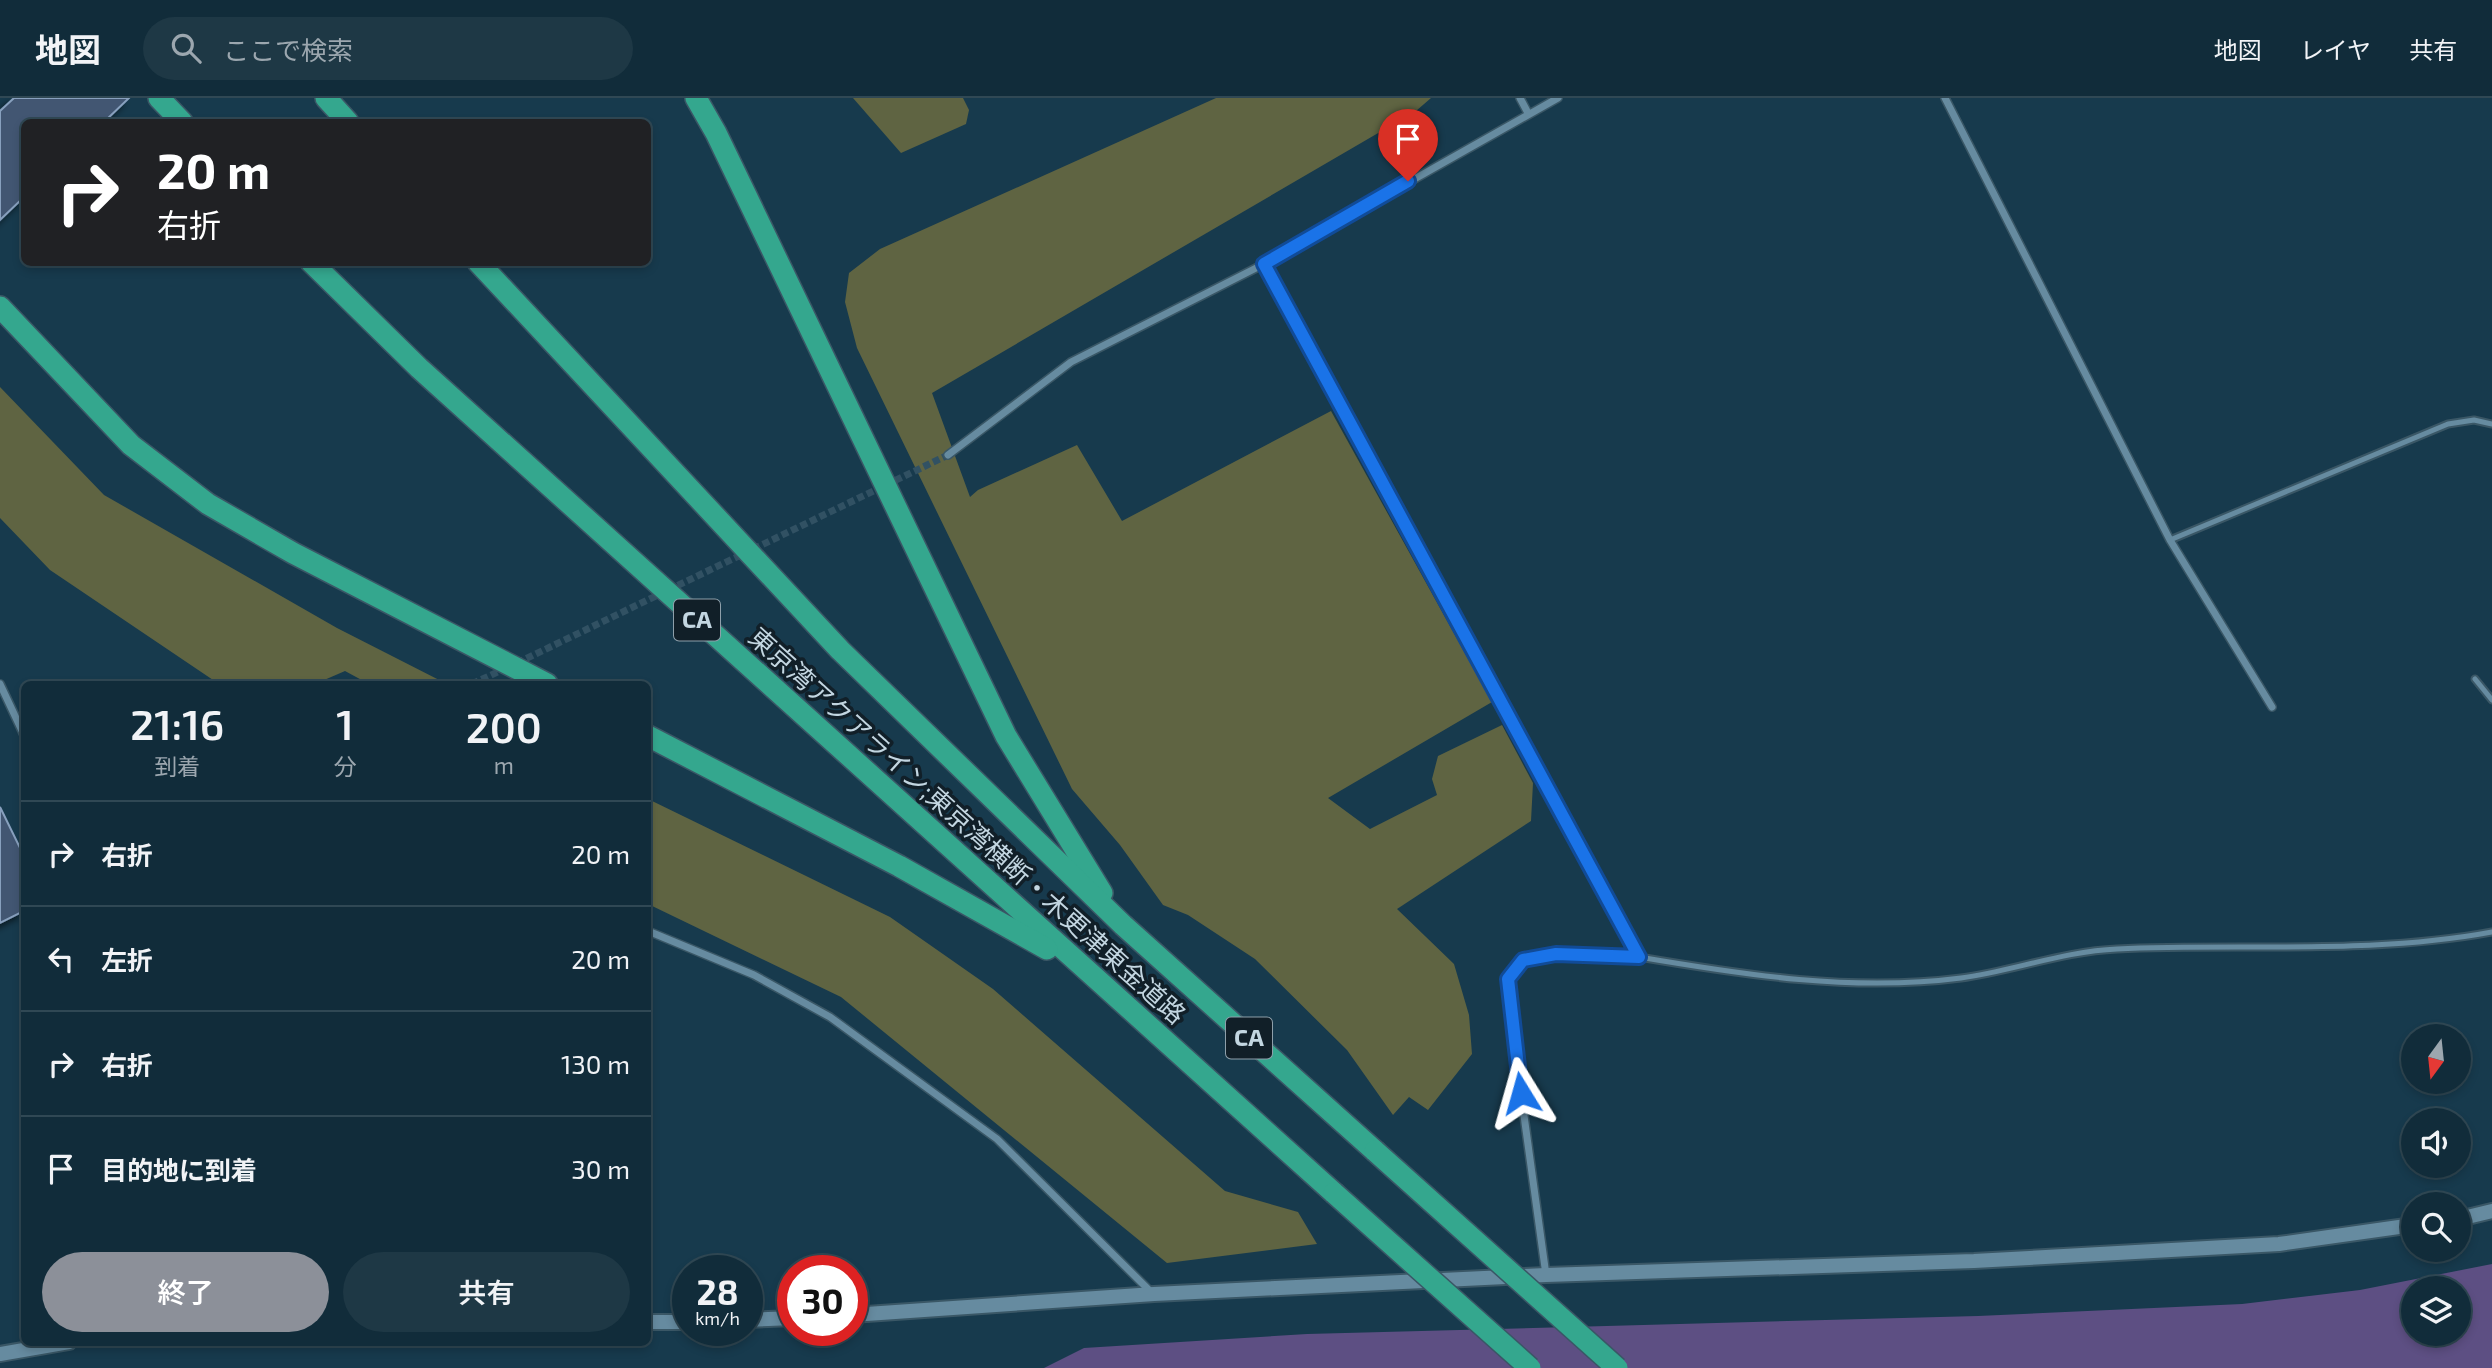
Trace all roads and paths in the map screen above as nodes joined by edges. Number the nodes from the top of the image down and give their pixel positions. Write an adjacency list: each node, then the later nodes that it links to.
1 (159, 98): 8 (highway)
2 (326, 98): 9 (highway)
3 (696, 98): 24 (highway, CA)
4 (1520, 98): 7 (street)
5 (1558, 98): 7 (street)
6 (1945, 98): 16 (street)
7 (1528, 113): 10 (street)
8 (179, 119)
9 (345, 119)
10 (1264, 264): 15 (street); 27 (street)
11 (315, 266): 28 (highway, 東京湾アクアライン;東京湾横断・木更津東金道路 / CA)
12 (482, 266): 24 (highway, 東京湾アクアライン;東京湾横断・木更津東金道路 / CA)
13 (0, 307): 18 (highway)
14 (2492, 424): 16 (lane)
15 (948, 455)
16 (2170, 540): 21 (street)
17 (2475, 679): 20 (lane)
18 (541, 681)
19 (1, 687): 22 (street)
20 (2492, 700)
21 (2272, 707)
22 (21, 730)
23 (651, 738): 28 (highway, CA)
24 (1123, 925): 40 (highway, 東京湾アクアライン;東京湾横断・木更津東金道路 / CA, bridge)
25 (651, 932): 33 (street)
26 (2492, 932): 27 (lane)
27 (1639, 957): 32 (street)
28 (1087, 973): 39 (highway, 東京湾アクアライン;東京湾横断・木更津東金道路 / CA, bridge)
29 (2492, 1211): 30 (street)
30 (2471, 1216)
31 (2401, 1227): 32 (street)
32 (1546, 1275): 33 (street)
33 (1154, 1294): 34 (street)
34 (868, 1314)
35 (651, 1322): 36 (street)
36 (672, 1322)
37 (46, 1346): 38 (street)
38 (0, 1354)
39 (1530, 1368)
40 (1617, 1368)

